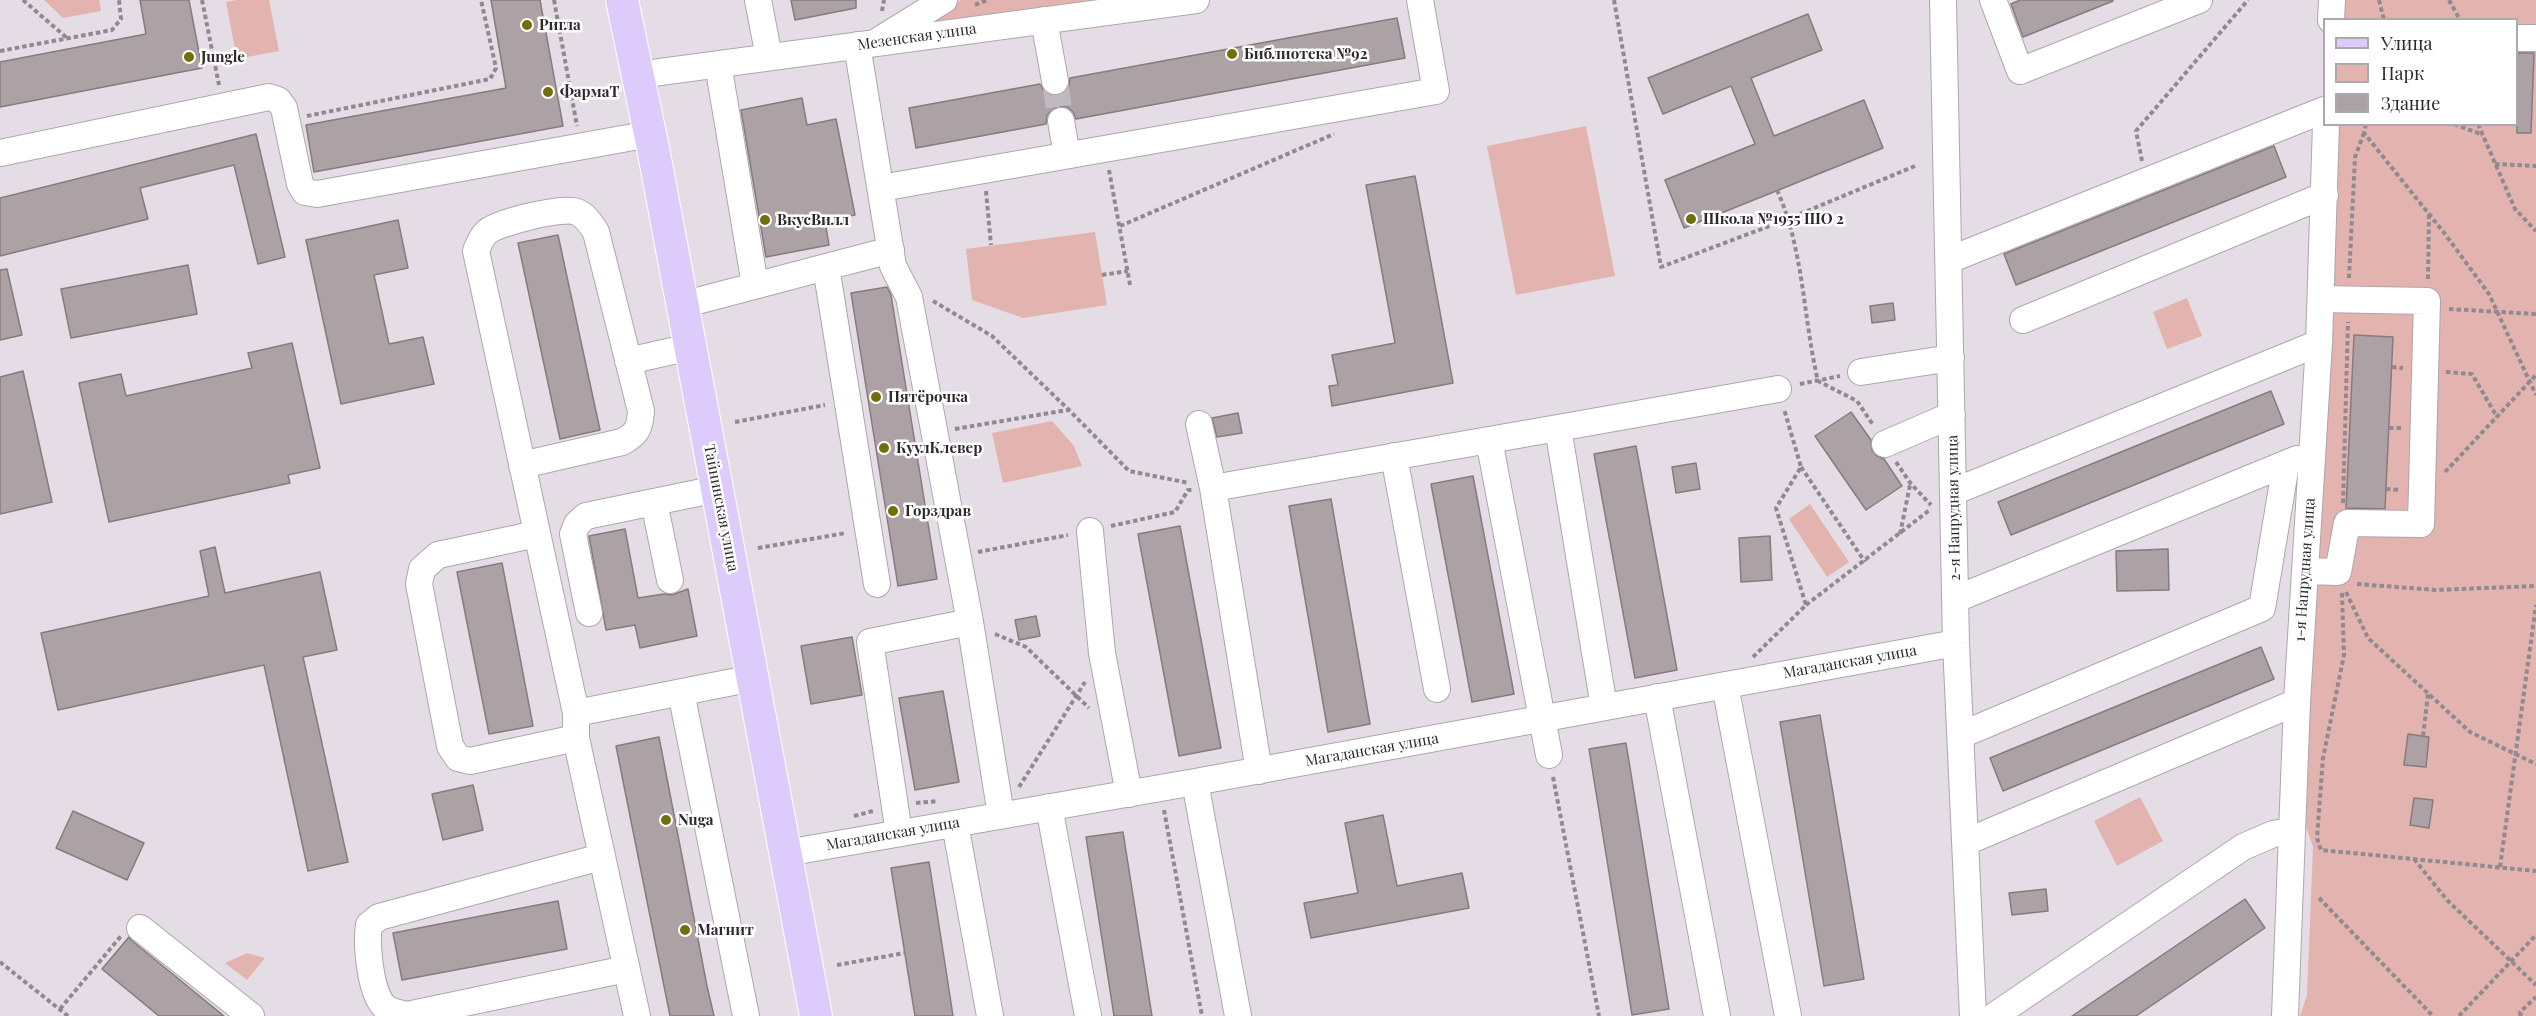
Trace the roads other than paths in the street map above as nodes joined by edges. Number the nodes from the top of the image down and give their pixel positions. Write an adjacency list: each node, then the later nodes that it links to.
1 (622, 0): 17 (main road, Тайнинская улица)
2 (759, 0): 15 (street)
3 (944, 0): 14 (street)
4 (1196, 0): 11 (street, Мезенская улица)
5 (1420, 0): 24 (street)
6 (1943, 0): 28 (street, 2-я Напрудная улица)
7 (1993, 0): 8 (street)
8 (2199, 0)
9 (2332, 0): 10 (street)
10 (2331, 18)
11 (1044, 20): 14 (street, Мезенская улица); 18 (street)
12 (2518, 38): 13 (street)
13 (2536, 38)
14 (865, 44): 15 (street, Мезенская улица); 25 (street)
15 (769, 57): 16 (street, Мезенская улица)
16 (718, 64): 17 (street, Мезенская улица); 30 (street)
17 (638, 75): 22 (main road, Тайнинская улица)
18 (1054, 81)
19 (2323, 111): 28 (street)
20 (1061, 121): 24 (street)
21 (2326, 126): 26 (street, 1-я Напрудная улица)
22 (650, 134): 23 (street); 32 (main road, Тайнинская улица)
23 (0, 153)
24 (1067, 155): 25 (street)
25 (880, 188): 27 (street)
26 (2325, 195): 31 (street, 1-я Напрудная улица); 33 (street)
27 (891, 250): 29 (street); 60 (street)
28 (1948, 260): 36 (street, 2-я Напрудная улица)
29 (826, 267): 30 (street); 57 (street)
30 (755, 285): 32 (street)
31 (2321, 300): 34 (street, 1-я Напрудная улица); 55 (street)
32 (682, 305): 35 (main road, Тайнинская улица)
33 (2023, 320)
34 (2319, 337): 45 (street, 1-я Напрудная улица); 51 (street)
35 (690, 346): 37 (street); 50 (main road, Тайнинская улица)
36 (1950, 358): 38 (street); 40 (street, 2-я Напрудная улица)
37 (628, 361): 48 (street); 48 (street)
38 (1861, 372)
39 (1778, 389): 42 (street)
40 (1952, 415): 44 (street); 51 (street, 2-я Напрудная улица)
41 (1199, 424): 49 (street)
42 (1558, 428): 43 (street); 68 (street)
43 (1489, 440): 46 (street); 69 (street)
44 (1885, 444)
45 (2312, 452): 47 (street); 55 (street, 1-я Напрудная улица)
46 (1394, 456): 49 (street); 64 (street)
47 (2286, 464): 58 (street); 71 (street)
48 (522, 465): 54 (street)
49 (1213, 488): 73 (street)
50 (717, 489): 52 (street); 62 (main road, Тайнинская улица)
51 (1944, 500): 58 (street, 2-я Напрудная улица)
52 (654, 502): 56 (street); 59 (street)
53 (1090, 531): 75 (street)
54 (537, 534): 70 (street); 70 (street)
55 (2305, 571): 67 (street, 1-я Напрудная улица)
56 (670, 580)
57 (878, 584)
58 (1956, 599): 61 (street, 2-я Напрудная улица)
59 (589, 613)
60 (970, 622): 77 (street); 80 (street)
61 (1956, 642): 63 (street, Магаданская улица); 71 (street, 2-я Напрудная улица)
62 (753, 678): 65 (street); 82 (main road, Тайнинская улица)
63 (1725, 685): 66 (street, Магаданская улица); 94 (street)
64 (1437, 689)
65 (681, 692): 70 (street); 88 (street)
66 (1656, 697): 68 (street, Магаданская улица); 93 (street)
67 (2297, 702): 79 (street, 1-я Напрудная улица); 81 (street)
68 (1604, 707): 69 (street, Магаданская улица)
69 (1541, 718): 72 (street); 73 (street, Магаданская улица)
70 (576, 725): 83 (street)
71 (1960, 735): 81 (street, 2-я Напрудная улица)
72 (1549, 755)
73 (1259, 771): 74 (street, Магаданская улица)
74 (1195, 782): 75 (street, Магаданская улица); 92 (street)
75 (1129, 794): 76 (street, Магаданская улица)
76 (1049, 807): 77 (street, Магаданская улица); 91 (street)
77 (1001, 815): 78 (street, Магаданская улица)
78 (955, 824): 80 (street, Магаданская улица); 90 (street)
79 (2291, 831): 96 (street); 97 (street, 1-я Напрудная улица)
80 (899, 833): 82 (street, Магаданская улица)
81 (1966, 842): 95 (street, 2-я Напрудная улица)
82 (786, 853): 89 (main road, Тайнинская улица)
83 (601, 857): 85 (street); 85 (street)
84 (140, 928): 86 (street)
85 (626, 969): 87 (street)
86 (251, 1016)
87 (637, 1016)
88 (746, 1016)
89 (816, 1016)
90 (990, 1016)
91 (1088, 1016)
92 (1238, 1016)
93 (1717, 1016)
94 (1788, 1016)
95 (1973, 1016)
96 (1994, 1016)
97 (2286, 1016)

